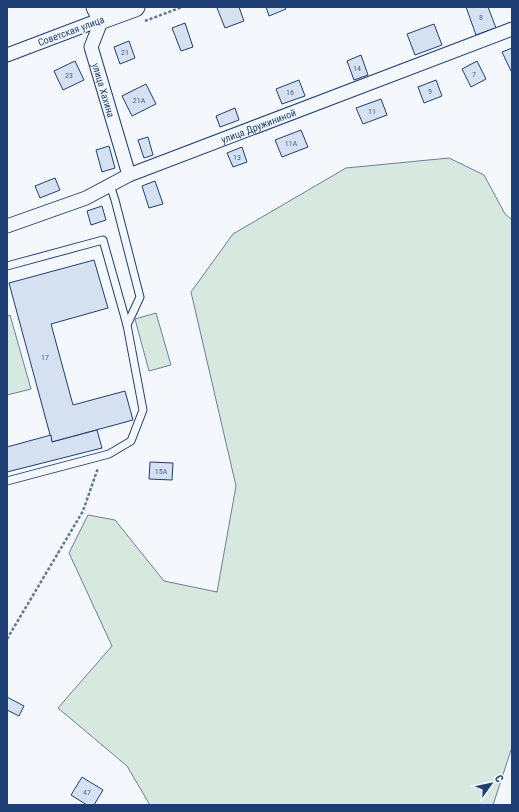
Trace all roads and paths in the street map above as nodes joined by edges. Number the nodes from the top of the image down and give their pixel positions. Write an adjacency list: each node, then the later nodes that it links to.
1 (135, 7): 2 (street, Советская улица)
2 (99, 13): 4 (street, Советская улица); 5 (street, улица Хахина)
3 (512, 29): 5 (street, улица Дружининой)
4 (7, 54)
5 (129, 175): 6 (street, улица Дружининой)
6 (110, 185): 7 (street, улица Дружининой); 9 (lane)
7 (7, 226)
8 (7, 266): 9 (lane)
9 (127, 325): 10 (lane)
10 (102, 456): 11 (lane); 12 (path)
11 (7, 481)
12 (7, 639)

